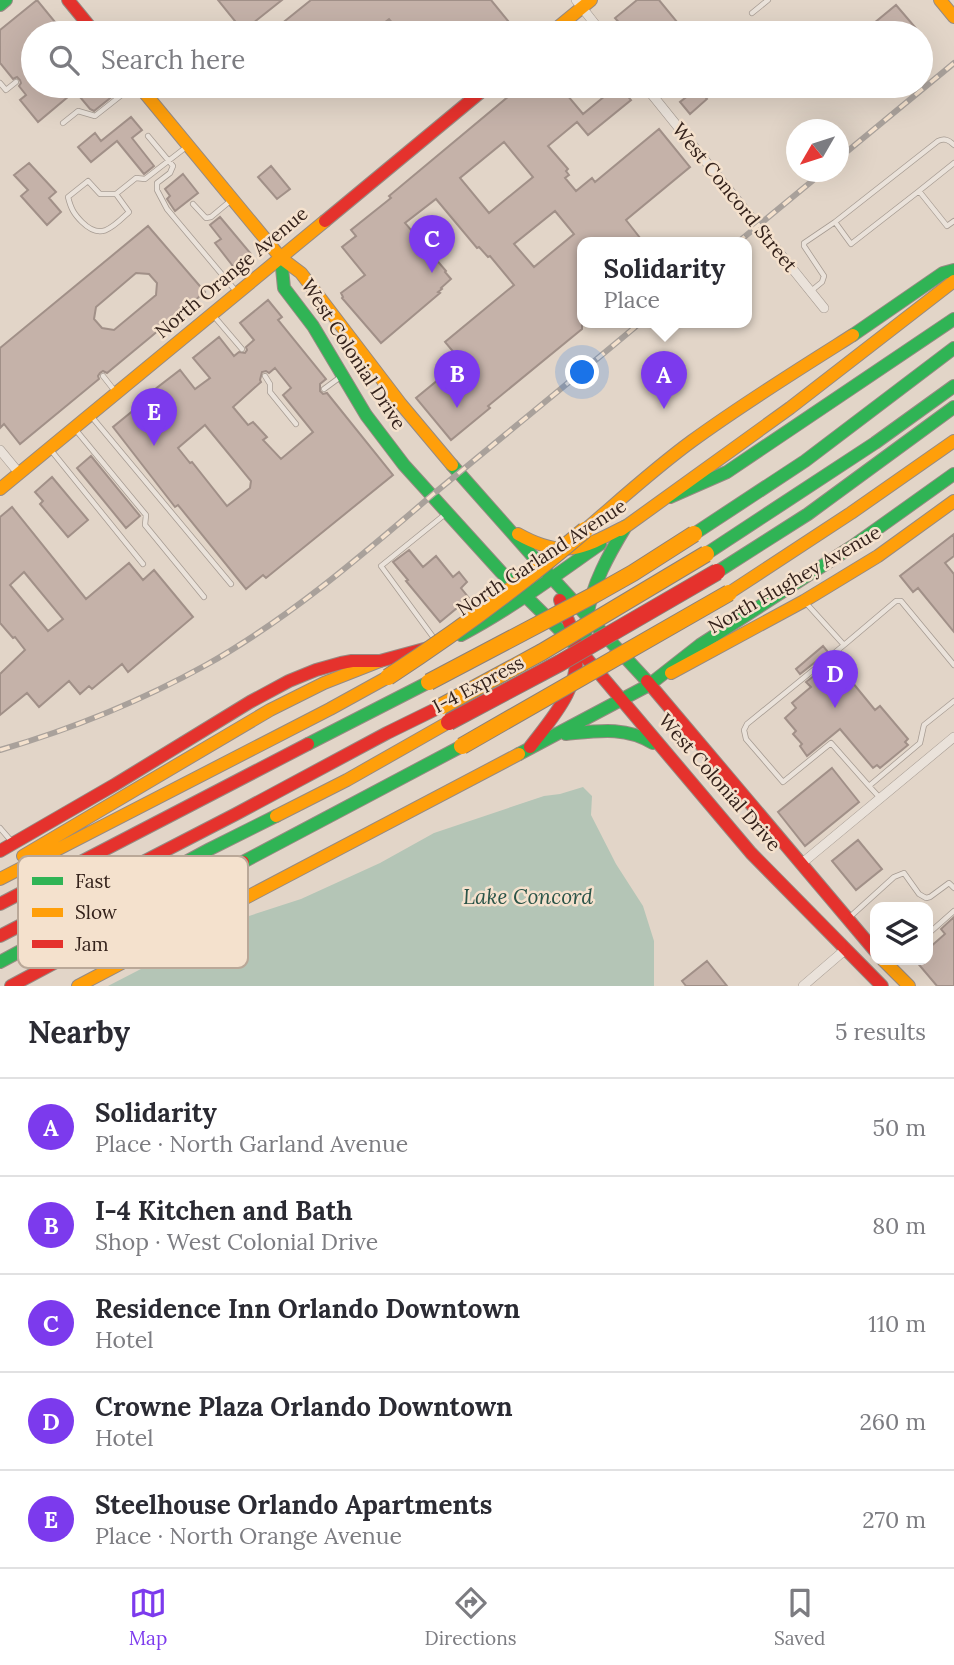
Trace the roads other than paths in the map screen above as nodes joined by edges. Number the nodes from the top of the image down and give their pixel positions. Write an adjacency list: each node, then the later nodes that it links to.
1 (6, 0): 6 (main road)
2 (68, 0): 9 (main road)
3 (768, 0): 7 (lane)
4 (940, 0): 8 (main road)
5 (583, 3): 10 (main road); 11 (street)
6 (0, 5)
7 (752, 13)
8 (954, 17)
9 (85, 21)
10 (564, 21)
11 (595, 21)
12 (16, 82): 13 (lane)
13 (0, 83)
14 (118, 98): 18 (lane)
15 (149, 98): 20 (main road)
16 (474, 98): 30 (main road, North Orange Avenue)
17 (655, 98): 33 (street, West Concord Street)
18 (63, 123)
19 (148, 136): 22 (lane)
20 (188, 145): 22 (lane); 26 (main road)
21 (954, 145): 29 (lane)
22 (169, 161): 25 (lane); 34 (lane)
23 (954, 163): 24 (lane)
24 (919, 191): 28 (lane); 29 (lane)
25 (116, 194): 25 (lane)
26 (232, 199): 27 (lane); 30 (main road)
27 (193, 204)
28 (954, 221)
29 (835, 222): 33 (lane)
30 (281, 258): 34 (main road, North Orange Avenue); 42 (main road, West Colonial Drive); 61 (main road, West Colonial Drive)
31 (954, 270): 87 (main road, bridge)
32 (954, 281): 58 (main road, North Garland Avenue)
33 (811, 291): 35 (street, West Concord Street)
34 (238, 294): 36 (main road, North Orange Avenue)
35 (824, 308)
36 (213, 314): 39 (lane); 45 (main road, North Orange Avenue)
37 (954, 319): 58 (main road)
38 (954, 348): 88 (main road, bridge)
39 (242, 349)
40 (103, 376): 45 (lane)
41 (265, 376): 49 (lane)
42 (342, 376): 44 (lane); 60 (main road, West Colonial Drive)
43 (954, 386): 89 (main road, I-4 Express, bridge)
44 (324, 389)
45 (117, 393): 48 (main road, North Orange Avenue)
46 (954, 407): 90 (main road, I-4 Express, bridge)
47 (296, 412): 49 (lane)
48 (90, 415): 51 (main road, North Orange Avenue); 65 (lane)
49 (291, 417): 50 (lane)
50 (296, 424)
51 (75, 428): 53 (main road, North Orange Avenue); 66 (lane)
52 (954, 440): 92 (main road, bridge)
53 (50, 449): 55 (main road, North Orange Avenue); 63 (lane)
54 (0, 450): 55 (street)
55 (19, 474): 57 (main road, North Orange Avenue)
56 (954, 474): 75 (main road)
57 (0, 489)
58 (670, 497): 62 (main road, North Garland Avenue)
59 (954, 501): 68 (main road, North Hughey Avenue)
60 (447, 513): 67 (main road, West Colonial Drive); 71 (lane)
61 (498, 517): 62 (main road); 64 (main road, West Colonial Drive)
62 (626, 526): 64 (main road, North Garland Avenue); 69 (main road)
63 (143, 564)
64 (552, 578): 67 (main road, North Garland Avenue); 69 (main road, West Colonial Drive); 72 (main road)
65 (231, 584)
66 (204, 597)
67 (525, 597): 71 (main road, North Garland Avenue); 72 (main road, West Colonial Drive)
68 (804, 600): 70 (lane); 75 (main road, North Hughey Avenue)
69 (587, 615): 72 (main road); 75 (main road, West Colonial Drive)
70 (845, 644): 74 (lane); 82 (lane)
71 (439, 645): 73 (main road, North Garland Avenue)
72 (580, 651): 76 (main road, West Colonial Drive); 80 (main road)
73 (380, 661): 85 (main road, North Garland Avenue); 86 (main road)
74 (954, 665)
75 (649, 685): 76 (main road); 93 (main road, West Colonial Drive)
76 (622, 700): 78 (main road); 81 (main road, West Colonial Drive)
77 (954, 701): 82 (lane)
78 (557, 735): 80 (main road); 81 (main road)
79 (954, 737): 83 (street)
80 (527, 750): 99 (main road)
81 (670, 757): 107 (main road, West Colonial Drive)
82 (869, 786): 83 (lane)
83 (880, 799): 93 (street)
84 (0, 828): 85 (lane)
85 (7, 848)
86 (22, 856)
87 (45, 856)
88 (93, 856)
89 (155, 856)
90 (196, 856)
91 (18, 858): 94 (main road)
92 (248, 860)
93 (801, 864): 102 (main road, West Colonial Drive)
94 (0, 869)
95 (18, 870): 96 (main road, bridge)
96 (0, 879)
97 (954, 888): 102 (lane)
98 (18, 895): 100 (main road, bridge)
99 (248, 897)
100 (0, 904)
101 (954, 911): 104 (lane)
102 (847, 919): 106 (main road, West Colonial Drive)
103 (18, 927): 105 (main road, I-4 Express, bridge)
104 (933, 930)
105 (0, 936)
106 (870, 945)
107 (846, 949): 115 (street); 116 (main road, West Colonial Drive)
108 (18, 952): 109 (main road, I-4 Express, bridge)
109 (0, 962)
110 (892, 965): 117 (main road)
111 (45, 968): 113 (main road, bridge)
112 (113, 968): 114 (main road)
113 (11, 986)
114 (78, 986)
115 (803, 986)
116 (882, 986)
117 (909, 986)

